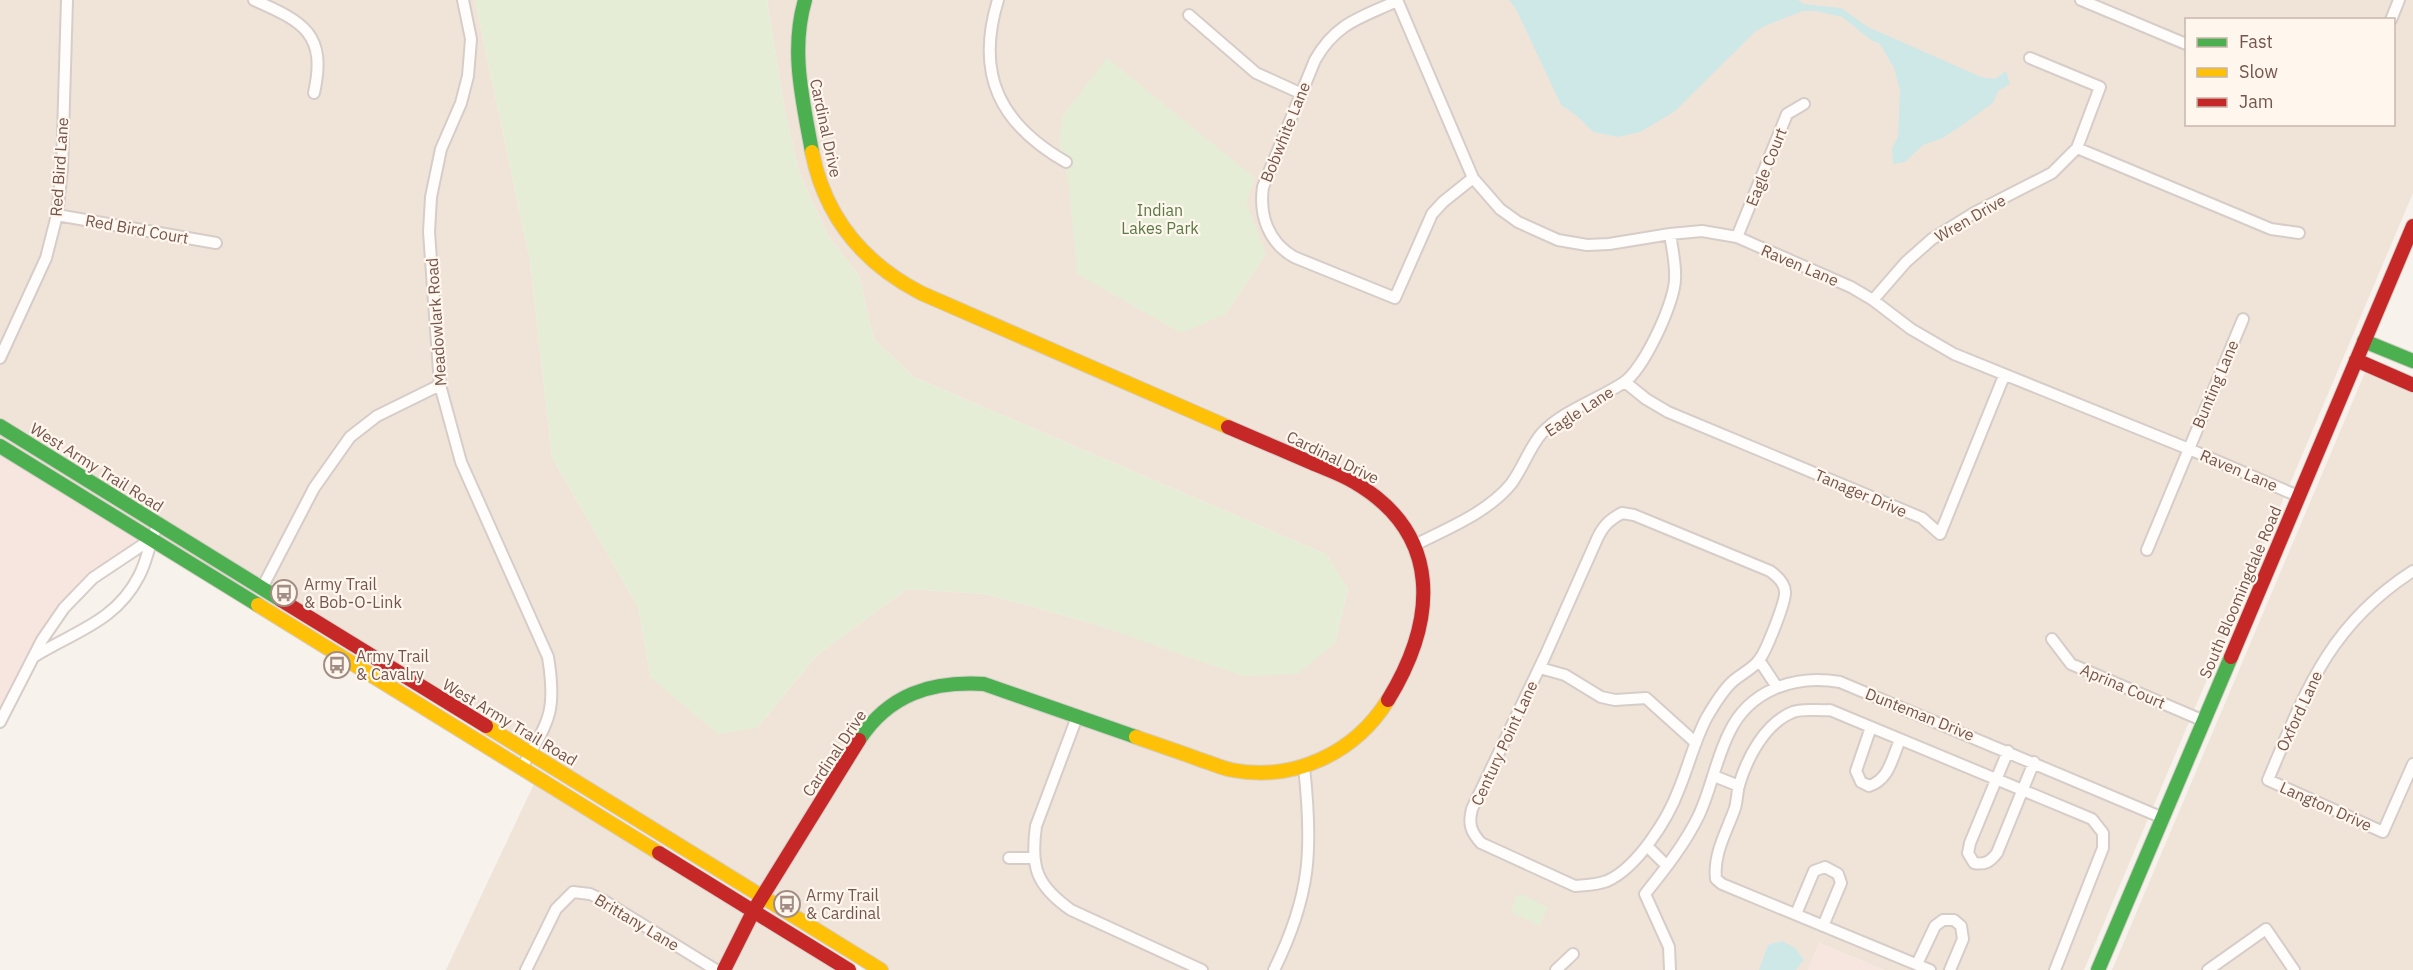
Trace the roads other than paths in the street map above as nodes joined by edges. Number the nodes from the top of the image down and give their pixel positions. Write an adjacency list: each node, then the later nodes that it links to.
1 (67, 0): 19 (street, Red Bird Lane)
2 (254, 0): 13 (street)
3 (463, 0): 34 (street, Meadowlark Road)
4 (805, 0): 41 (main road, Cardinal Drive)
5 (998, 0): 17 (street)
6 (2081, 0): 11 (street)
7 (2399, 0): 10 (street)
8 (1397, 1): 14 (street, Bobwhite Lane); 18 (street, Raven Lane)
9 (1189, 15): 14 (street)
10 (2392, 18)
11 (2185, 43)
12 (2030, 58): 16 (street, Wren Drive)
13 (314, 93)
14 (1300, 93): 18 (street, Bobwhite Lane)
15 (1804, 104): 23 (street, Eagle Court)
16 (2077, 148): 21 (street); 25 (street, Wren Drive)
17 (1066, 162)
18 (1473, 178): 22 (street, Raven Lane)
19 (57, 215): 24 (street, Red Bird Court); 28 (street, Red Bird Lane)
20 (2413, 226): 27 (main road, South Bloomingdale Road)
21 (2299, 233)
22 (1670, 234): 23 (street, Raven Lane); 32 (street, Eagle Lane)
23 (1737, 237): 25 (street, Raven Lane)
24 (216, 243)
25 (1873, 300): 31 (street, Raven Lane)
26 (2243, 319): 37 (street, Bunting Lane)
27 (2364, 340): 29 (main road, South Bloomingdale Road); 30 (main road)
28 (0, 358)
29 (2356, 360): 33 (main road); 38 (main road, South Bloomingdale Road)
30 (2413, 361)
31 (2004, 376): 32 (street, Tanager Drive); 37 (street, Raven Lane)
32 (1625, 382): 41 (street, Eagle Lane)
33 (2413, 385)
34 (440, 386): 44 (street); 57 (street, Meadowlark Road)
35 (0, 426): 39 (main road, West Army Trail Road)
36 (0, 446): 40 (main road, West Army Trail Road)
37 (2189, 448): 38 (street, Raven Lane); 42 (street, Bunting Lane)
38 (2298, 496): 51 (main road, South Bloomingdale Road)
39 (158, 525): 40 (street); 44 (main road, West Army Trail Road)
40 (150, 540): 46 (street); 46 (street); 60 (main road, West Army Trail Road)
41 (1415, 545): 61 (main road, Cardinal Drive)
42 (2147, 550)
43 (2413, 571): 64 (street, Oxford Lane)
44 (262, 588): 57 (main road, West Army Trail Road)
45 (2052, 639): 51 (street, Aprina Court)
46 (35, 656): 52 (street)
47 (1760, 660): 48 (street, Century Point Lane); 49 (street); 55 (street, Century Point Lane)
48 (1540, 668): 55 (street); 68 (street, Century Point Lane)
49 (1777, 687): 56 (street, Dunteman Drive); 62 (street, Dunteman Drive)
50 (1077, 717): 61 (main road, Cardinal Drive); 70 (street); 72 (main road, Cardinal Drive)
51 (2204, 721): 67 (main road, South Bloomingdale Road)
52 (0, 722)
53 (1871, 727): 54 (street); 54 (street); 65 (street)
54 (1900, 740): 63 (street)
55 (1696, 743): 68 (street, Century Point Lane)
56 (2008, 751): 58 (street, Dunteman Drive); 63 (street)
57 (530, 754): 60 (street, Meadowlark Road); 72 (main road, West Army Trail Road)
58 (2034, 762): 66 (street); 67 (street, Dunteman Drive)
59 (2413, 764): 64 (street, Langton Drive)
60 (522, 767): 73 (main road, West Army Trail Road)
61 (1304, 767): 84 (street)
62 (1714, 776): 65 (street); 71 (street, Dunteman Drive)
63 (1996, 778): 66 (street); 66 (street)
64 (2268, 780)
65 (1739, 786): 74 (street)
66 (2023, 790): 89 (street)
67 (2163, 818): 90 (main road, South Bloomingdale Road)
68 (1647, 846): 71 (street)
69 (1009, 858): 70 (street)
70 (1034, 858): 83 (street)
71 (1668, 866): 86 (street, Dunteman Drive)
72 (763, 897): 73 (main road, Cardinal Drive); 82 (main road, West Army Trail Road)
73 (754, 910): 80 (main road, Cardinal Drive); 81 (main road, West Army Trail Road)
74 (1796, 914): 75 (street); 75 (street)
75 (1823, 926): 77 (street)
76 (1573, 954): 85 (street)
77 (1917, 964): 87 (street); 88 (street)
78 (526, 970): 79 (street, Brittany Lane)
79 (716, 970)
80 (724, 970)
81 (849, 970)
82 (881, 970)
83 (1202, 970)
84 (1274, 970)
85 (1556, 970)
86 (1670, 970)
87 (1930, 970)
88 (1950, 970)
89 (2055, 970)
90 (2098, 970)
91 (2208, 970): 92 (street)
92 (2294, 970)

